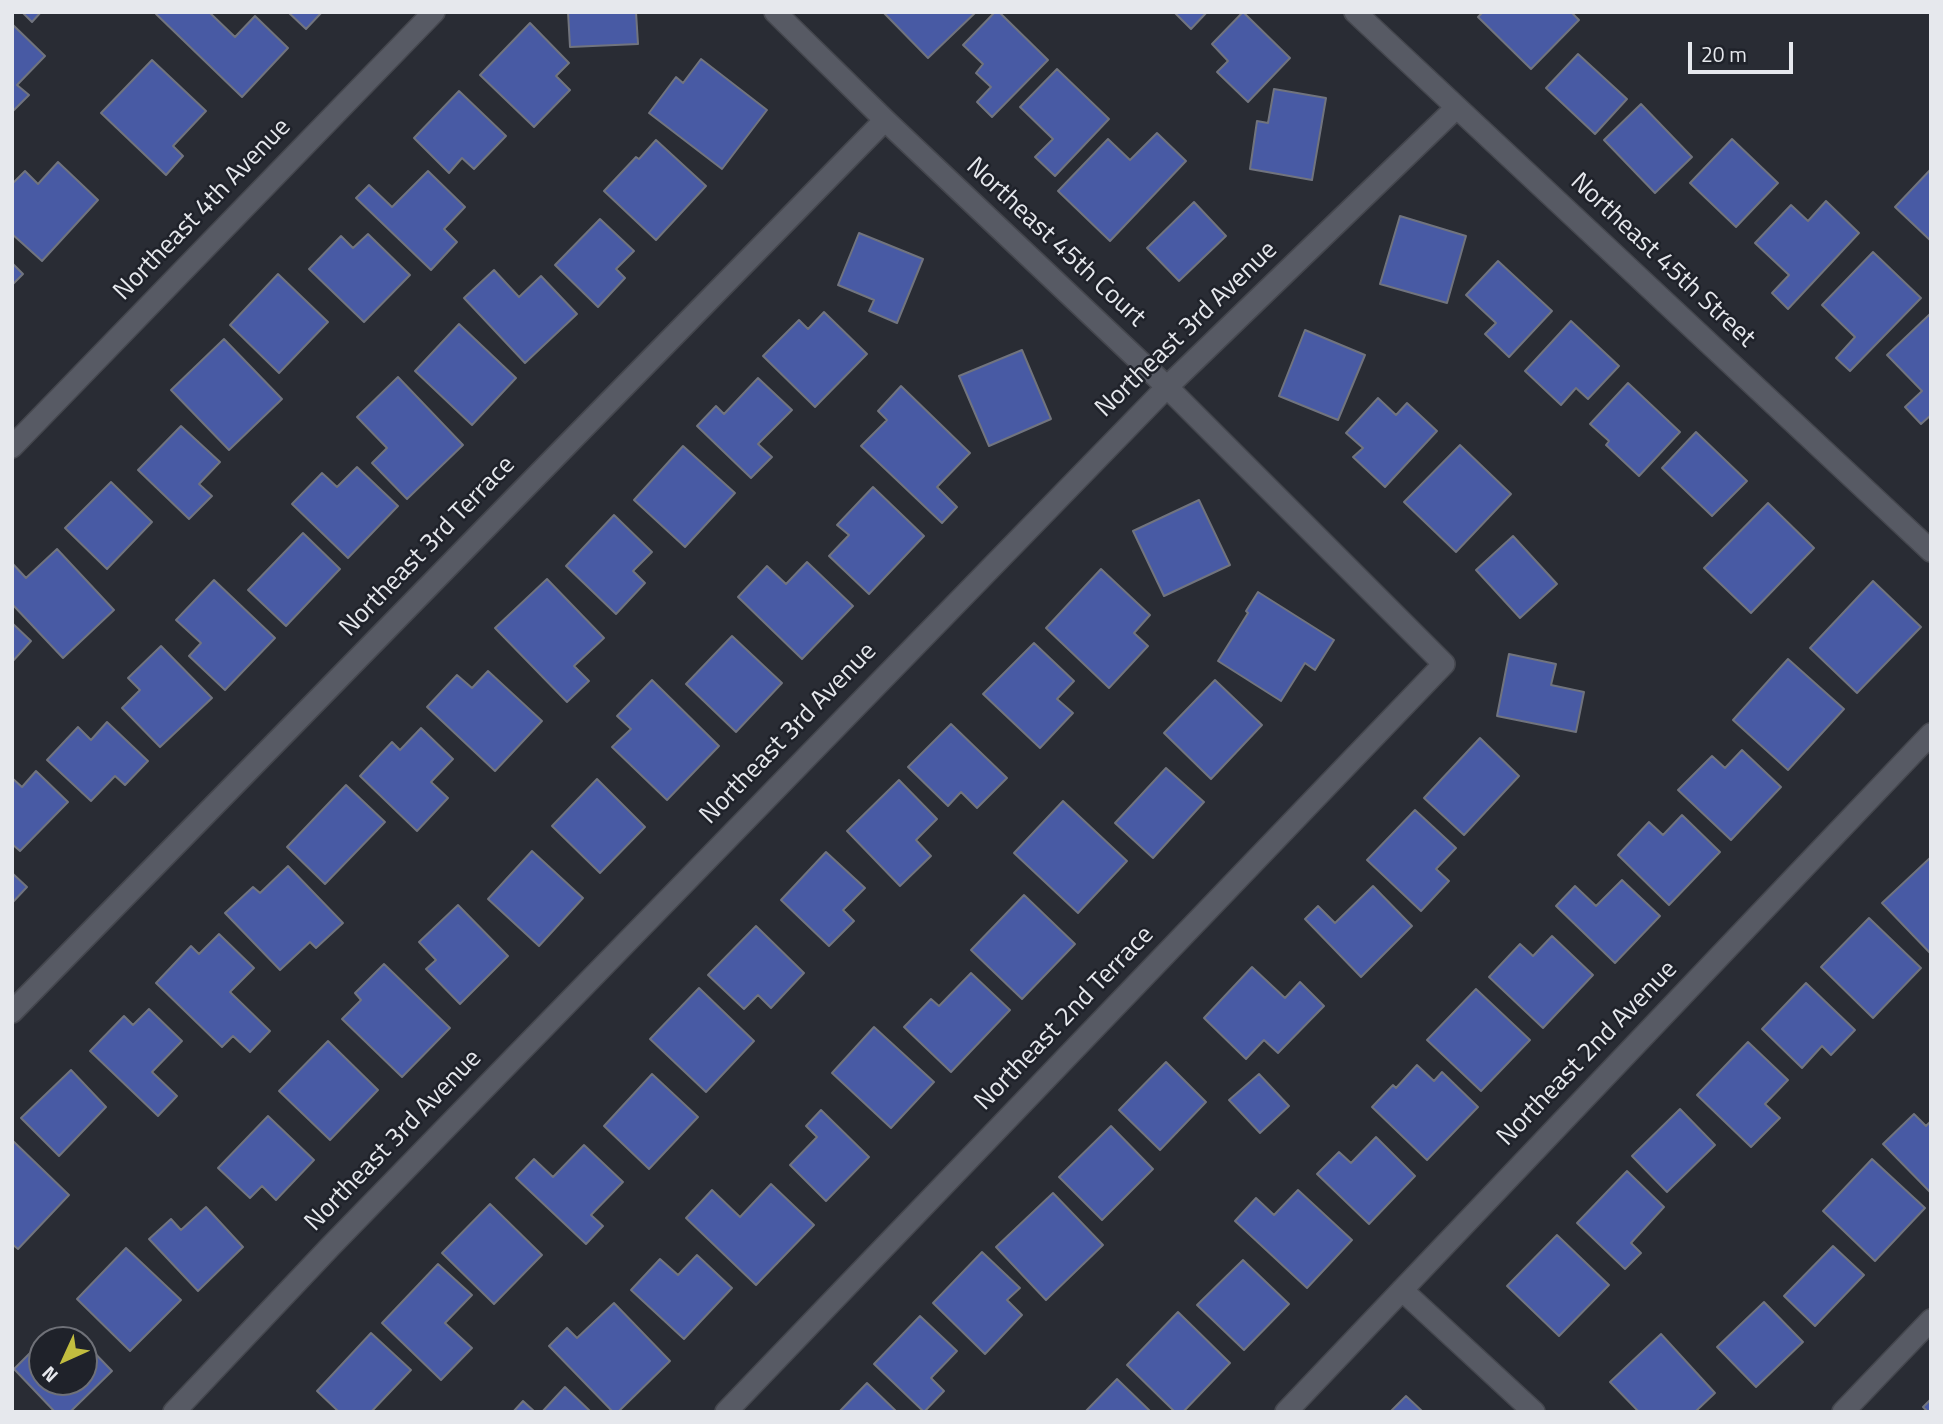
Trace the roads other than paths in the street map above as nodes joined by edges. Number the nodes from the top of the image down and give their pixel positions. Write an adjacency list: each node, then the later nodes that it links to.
1 (434, 12): 7 (street, Northeast 4th Avenue)
2 (775, 12): 5 (street, Northeast 45th Court)
3 (1355, 12): 4 (street, Northeast 45th Street)
4 (1456, 108): 6 (street, Northeast 3rd Avenue); 8 (street, Northeast 45th Street)
5 (885, 120): 6 (street, Northeast 45th Court); 11 (street, Northeast 3rd Terrace)
6 (1167, 387): 9 (street, Northeast 45th Court); 14 (street, Northeast 3rd Avenue)
7 (12, 447)
8 (1931, 551)
9 (1444, 664): 15 (street, Northeast 2nd Terrace)
10 (1931, 734): 12 (street, Northeast 2nd Avenue)
11 (12, 1012)
12 (1402, 1290): 16 (street, Northeast 2nd Avenue); 17 (street)
13 (1931, 1320): 18 (street)
14 (174, 1412)
15 (726, 1412)
16 (1286, 1412)
17 (1534, 1412)
18 (1843, 1412)

